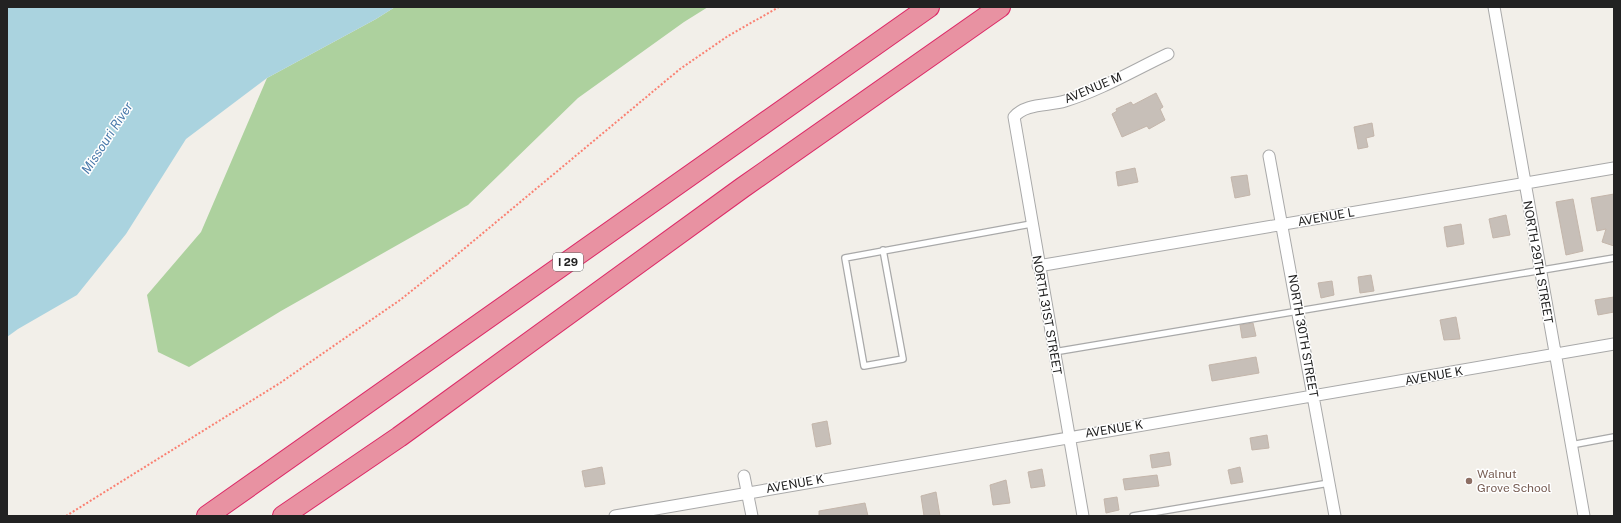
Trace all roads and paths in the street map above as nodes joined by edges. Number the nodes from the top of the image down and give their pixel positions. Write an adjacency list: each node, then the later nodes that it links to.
1 (778, 7): 27 (path)
2 (929, 7): 28 (highway, I 29)
3 (1000, 7): 29 (highway)
4 (1494, 7): 9 (street, NORTH 29TH STREET)
5 (1168, 54): 6 (street, AVENUE M)
6 (1016, 114): 10 (street, NORTH 31ST STREET)
7 (1269, 156): 11 (street, NORTH 30TH STREET)
8 (1614, 168): 9 (street, AVENUE L)
9 (1525, 183): 11 (street, AVENUE L); 15 (street, NORTH 29TH STREET)
10 (1031, 224): 12 (lane); 14 (street, NORTH 31ST STREET)
11 (1283, 224): 14 (street, AVENUE L); 16 (street, NORTH 30TH STREET)
12 (883, 250): 12 (lane)
13 (1614, 258): 15 (lane)
14 (1038, 266): 18 (street, NORTH 31ST STREET)
15 (1539, 271): 16 (lane); 19 (street, NORTH 29TH STREET)
16 (1298, 311): 18 (lane); 20 (street, NORTH 30TH STREET)
17 (1614, 344): 19 (street, AVENUE K)
18 (1054, 352): 21 (street, NORTH 31ST STREET)
19 (1555, 355): 20 (street, AVENUE K); 23 (street, NORTH 29TH STREET)
20 (1313, 396): 21 (street, AVENUE K); 25 (street, NORTH 30TH STREET)
21 (1069, 437): 26 (street, AVENUE K); 32 (street, NORTH 31ST STREET)
22 (1614, 437): 23 (lane)
23 (1570, 445): 35 (street, NORTH 29TH STREET)
24 (744, 476): 26 (street)
25 (1329, 483): 33 (lane); 34 (street, NORTH 30TH STREET)
26 (747, 492): 30 (street, AVENUE K); 31 (street)
27 (66, 516)
28 (208, 516)
29 (283, 516)
30 (615, 516)
31 (752, 516)
32 (1083, 516)
33 (1133, 516)
34 (1334, 516)
35 (1584, 516)

